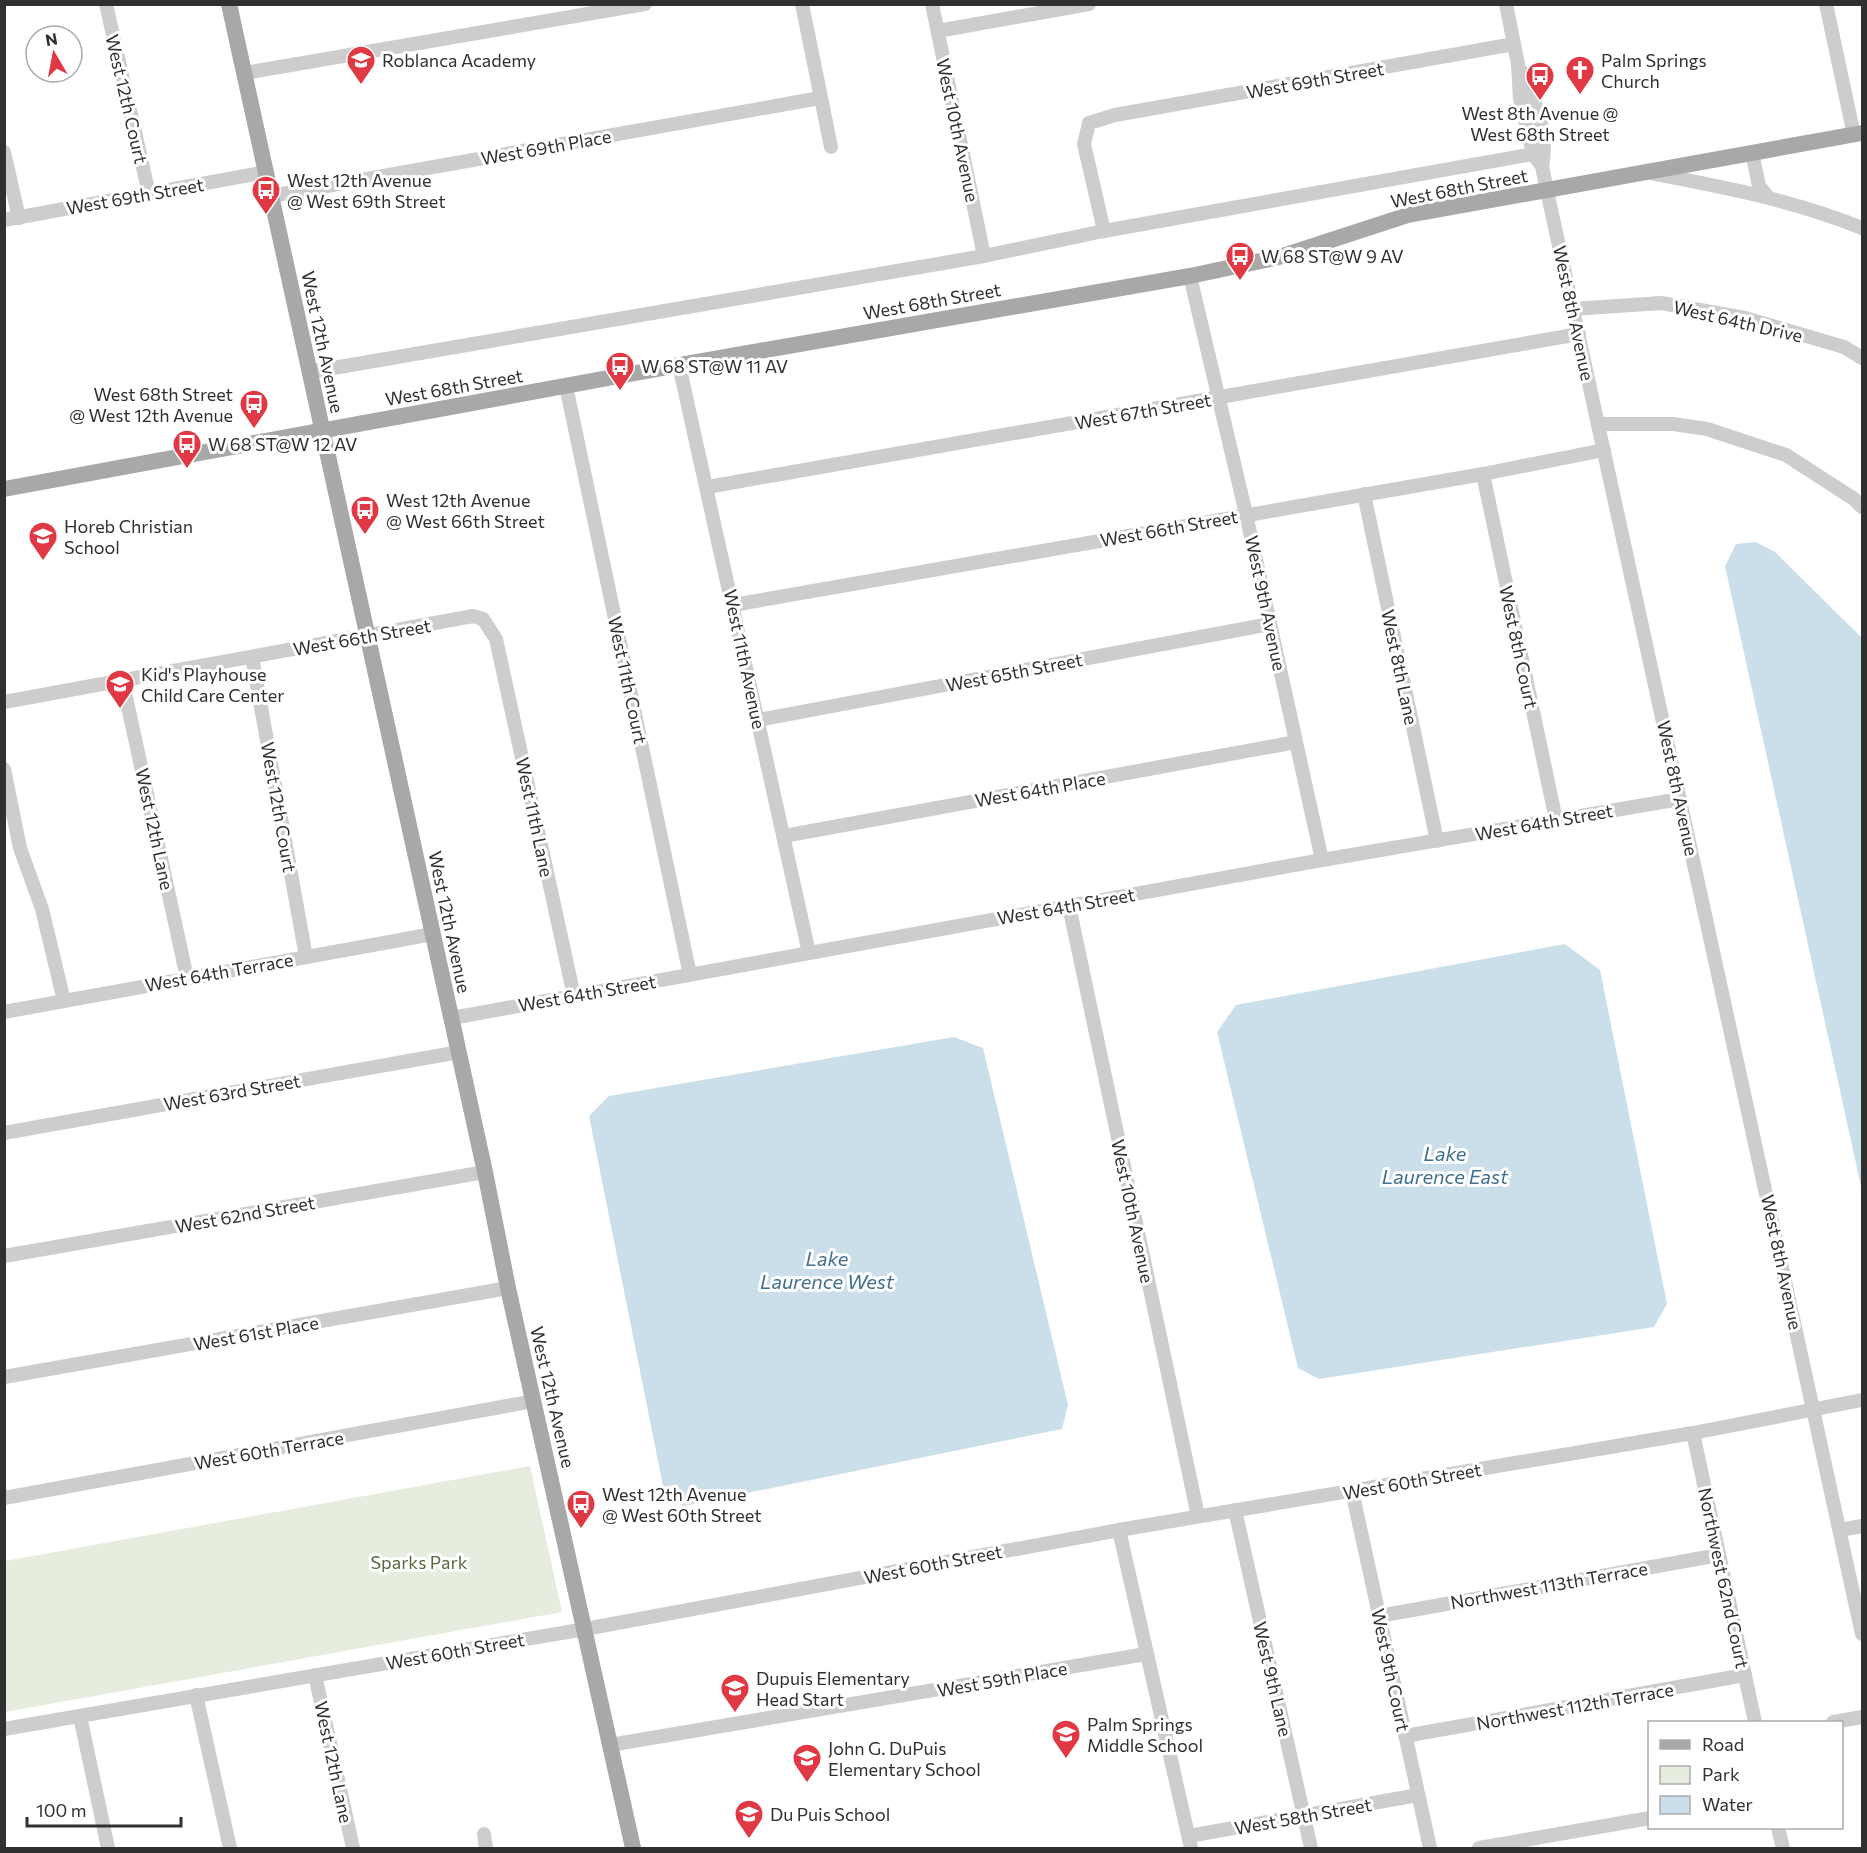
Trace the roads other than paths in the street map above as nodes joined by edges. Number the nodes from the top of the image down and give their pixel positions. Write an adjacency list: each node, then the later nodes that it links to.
1 (106, 4): 23 (street, West 12th Court)
2 (229, 4): 12 (main road, West 12th Avenue)
3 (645, 4): 12 (street)
4 (802, 4): 13 (street)
5 (932, 4): 9 (street, West 10th Avenue)
6 (1089, 4): 9 (street)
7 (1506, 4): 10 (street, West 8th Avenue)
8 (1826, 4): 14 (street)
9 (938, 31): 30 (street, West 10th Avenue)
10 (1514, 44): 11 (street, West 8th Avenue); 29 (street, West 69th Street)
11 (1518, 64): 18 (street, West 8th Avenue); 19 (street, West 8th Avenue)
12 (245, 73): 20 (main road, West 12th Avenue)
13 (820, 98): 15 (street); 24 (street, West 69th Place)
14 (1858, 134): 17 (main road, West 68th Street)
15 (831, 147)
16 (4, 152): 26 (street)
17 (1752, 153): 21 (main road, West 68th Street); 25 (street)
18 (1533, 154): 19 (street, West 8th Avenue); 29 (street, West 68th Street)
19 (1542, 166): 22 (street, West 8th Avenue)
20 (266, 172): 23 (street, West 69th Street); 24 (main road, West 12th Avenue)
21 (1649, 172): 22 (main road, West 68th Street); 25 (street)
22 (1547, 191): 31 (main road, West 68th Street); 32 (street, West 8th Avenue)
23 (149, 194): 26 (street, West 69th Street)
24 (271, 196): 36 (main road, West 12th Avenue)
25 (1768, 197): 28 (street)
26 (19, 218): 27 (street, West 69th Street)
27 (4, 220)
28 (1863, 228)
29 (1104, 231): 30 (street, West 68th Street)
30 (984, 256): 36 (street, West 68th Street)
31 (1191, 276): 35 (main road, West 68th Street); 38 (street, West 9th Avenue)
32 (1573, 309): 33 (street, West 8th Avenue); 34 (street, West 64th Drive)
33 (1579, 334): 38 (street, West 67th Street); 39 (street, West 8th Avenue)
34 (1863, 358)
35 (679, 365): 37 (main road, West 68th Street); 43 (street, West 11th Avenue)
36 (310, 372): 40 (main road, West 12th Avenue)
37 (566, 386): 40 (main road, West 68th Street); 67 (street, West 11th Court)
38 (1218, 398): 43 (street, West 67th Street); 47 (street, West 9th Avenue)
39 (1598, 424): 41 (street, West 8th Avenue); 46 (street)
40 (322, 431): 44 (main road, West 68th Street); 50 (main road, West 12th Avenue)
41 (1604, 450): 42 (street, West 66th Street); 58 (street, West 8th Avenue)
42 (1483, 474): 45 (street, West 66th Street); 59 (street, West 8th Court)
43 (707, 487): 48 (street, West 11th Avenue)
44 (4, 489)
45 (1364, 494): 47 (street, West 66th Street); 61 (street, West 8th Lane)
46 (1863, 507)
47 (1246, 514): 48 (street, West 66th Street); 49 (street, West 9th Avenue)
48 (733, 605): 55 (street, West 11th Avenue)
49 (1270, 624): 55 (street, West 65th Street); 56 (street, West 9th Avenue)
50 (367, 636): 51 (street, West 66th Street); 52 (street, West 66th Street); 64 (main road, West 12th Avenue)
51 (496, 639): 69 (street, West 11th Lane)
52 (252, 657): 53 (street, West 66th Street); 66 (street, West 12th Court)
53 (122, 679): 54 (street, West 66th Street); 68 (street, West 12th Lane)
54 (4, 702)
55 (758, 720): 60 (street, West 11th Avenue)
56 (1296, 742): 60 (street, West 64th Place); 62 (street, West 9th Avenue)
57 (4, 769): 70 (street)
58 (1680, 799): 59 (street, West 64th Street); 81 (street, West 8th Avenue)
59 (1556, 820): 61 (street, West 64th Street)
60 (784, 836): 65 (street, West 11th Avenue)
61 (1437, 841): 62 (street, West 64th Street)
62 (1322, 860): 63 (street, West 64th Street)
63 (1070, 906): 65 (street, West 64th Street); 86 (street, West 10th Avenue)
64 (433, 934): 66 (street, West 64th Terrace); 72 (main road, West 12th Avenue)
65 (809, 953): 67 (street, West 64th Street)
66 (306, 957): 68 (street, West 64th Terrace)
67 (690, 975): 69 (street, West 64th Street)
68 (187, 978): 70 (street, West 64th Terrace)
69 (574, 996): 72 (street, West 64th Street)
70 (64, 1001): 71 (street, West 64th Terrace)
71 (4, 1012)
72 (452, 1018): 73 (main road, West 12th Avenue)
73 (459, 1052): 74 (street, West 63rd Street); 75 (main road, West 12th Avenue)
74 (4, 1133)
75 (485, 1172): 76 (street, West 62nd Street); 77 (main road, West 12th Avenue)
76 (4, 1257)
77 (508, 1288): 78 (street, West 61st Place); 80 (main road, West 12th Avenue)
78 (4, 1377)
79 (1863, 1400): 81 (street, West 60th Street)
80 (534, 1401): 84 (street, West 60th Terrace); 92 (main road, West 12th Avenue)
81 (1814, 1409): 82 (street, West 60th Street); 89 (street, West 8th Avenue)
82 (1693, 1432): 83 (street, West 60th Street); 90 (street, Northwest 62nd Court)
83 (1352, 1491): 85 (street, West 60th Street); 91 (street, West 9th Court)
84 (4, 1498)
85 (1234, 1510): 86 (street, West 60th Street); 106 (street, West 9th Lane)
86 (1198, 1516): 88 (street, West 60th Street)
87 (1863, 1526): 89 (street)
88 (1119, 1530): 92 (street, West 60th Street); 94 (street)
89 (1840, 1530): 93 (street, West 8th Avenue)
90 (1719, 1555): 91 (street, Northwest 113th Terrace); 96 (street, Northwest 62nd Court)
91 (1379, 1616): 103 (street, West 9th Court)
92 (585, 1629): 95 (street, West 60th Street); 104 (main road, West 12th Avenue)
93 (1863, 1634)
94 (1146, 1654): 104 (street, West 59th Place); 110 (street)
95 (315, 1675): 97 (street, West 60th Street); 113 (street, West 12th Lane)
96 (1745, 1676): 100 (street, Northwest 62nd Court); 103 (street, Northwest 112th Terrace)
97 (196, 1695): 98 (street, West 60th Street); 112 (street)
98 (80, 1716): 102 (street, West 60th Street); 111 (street)
99 (1863, 1717): 101 (street)
100 (1755, 1721)
101 (1839, 1721)
102 (4, 1729)
103 (1405, 1736): 105 (street, West 9th Court)
104 (610, 1745): 115 (main road, West 12th Avenue)
105 (1418, 1796): 106 (street, West 58th Street); 117 (street, West 9th Court)
106 (1304, 1817): 110 (street, West 58th Street); 116 (street, West 9th Lane)
107 (1648, 1818): 118 (street)
108 (1778, 1829): 119 (street)
109 (484, 1834): 114 (street)
110 (1190, 1842)
111 (108, 1848)
112 (230, 1848)
113 (353, 1848)
114 (486, 1848)
115 (633, 1848)
116 (1311, 1848)
117 (1430, 1848)
118 (1479, 1848)
119 (1783, 1848)

